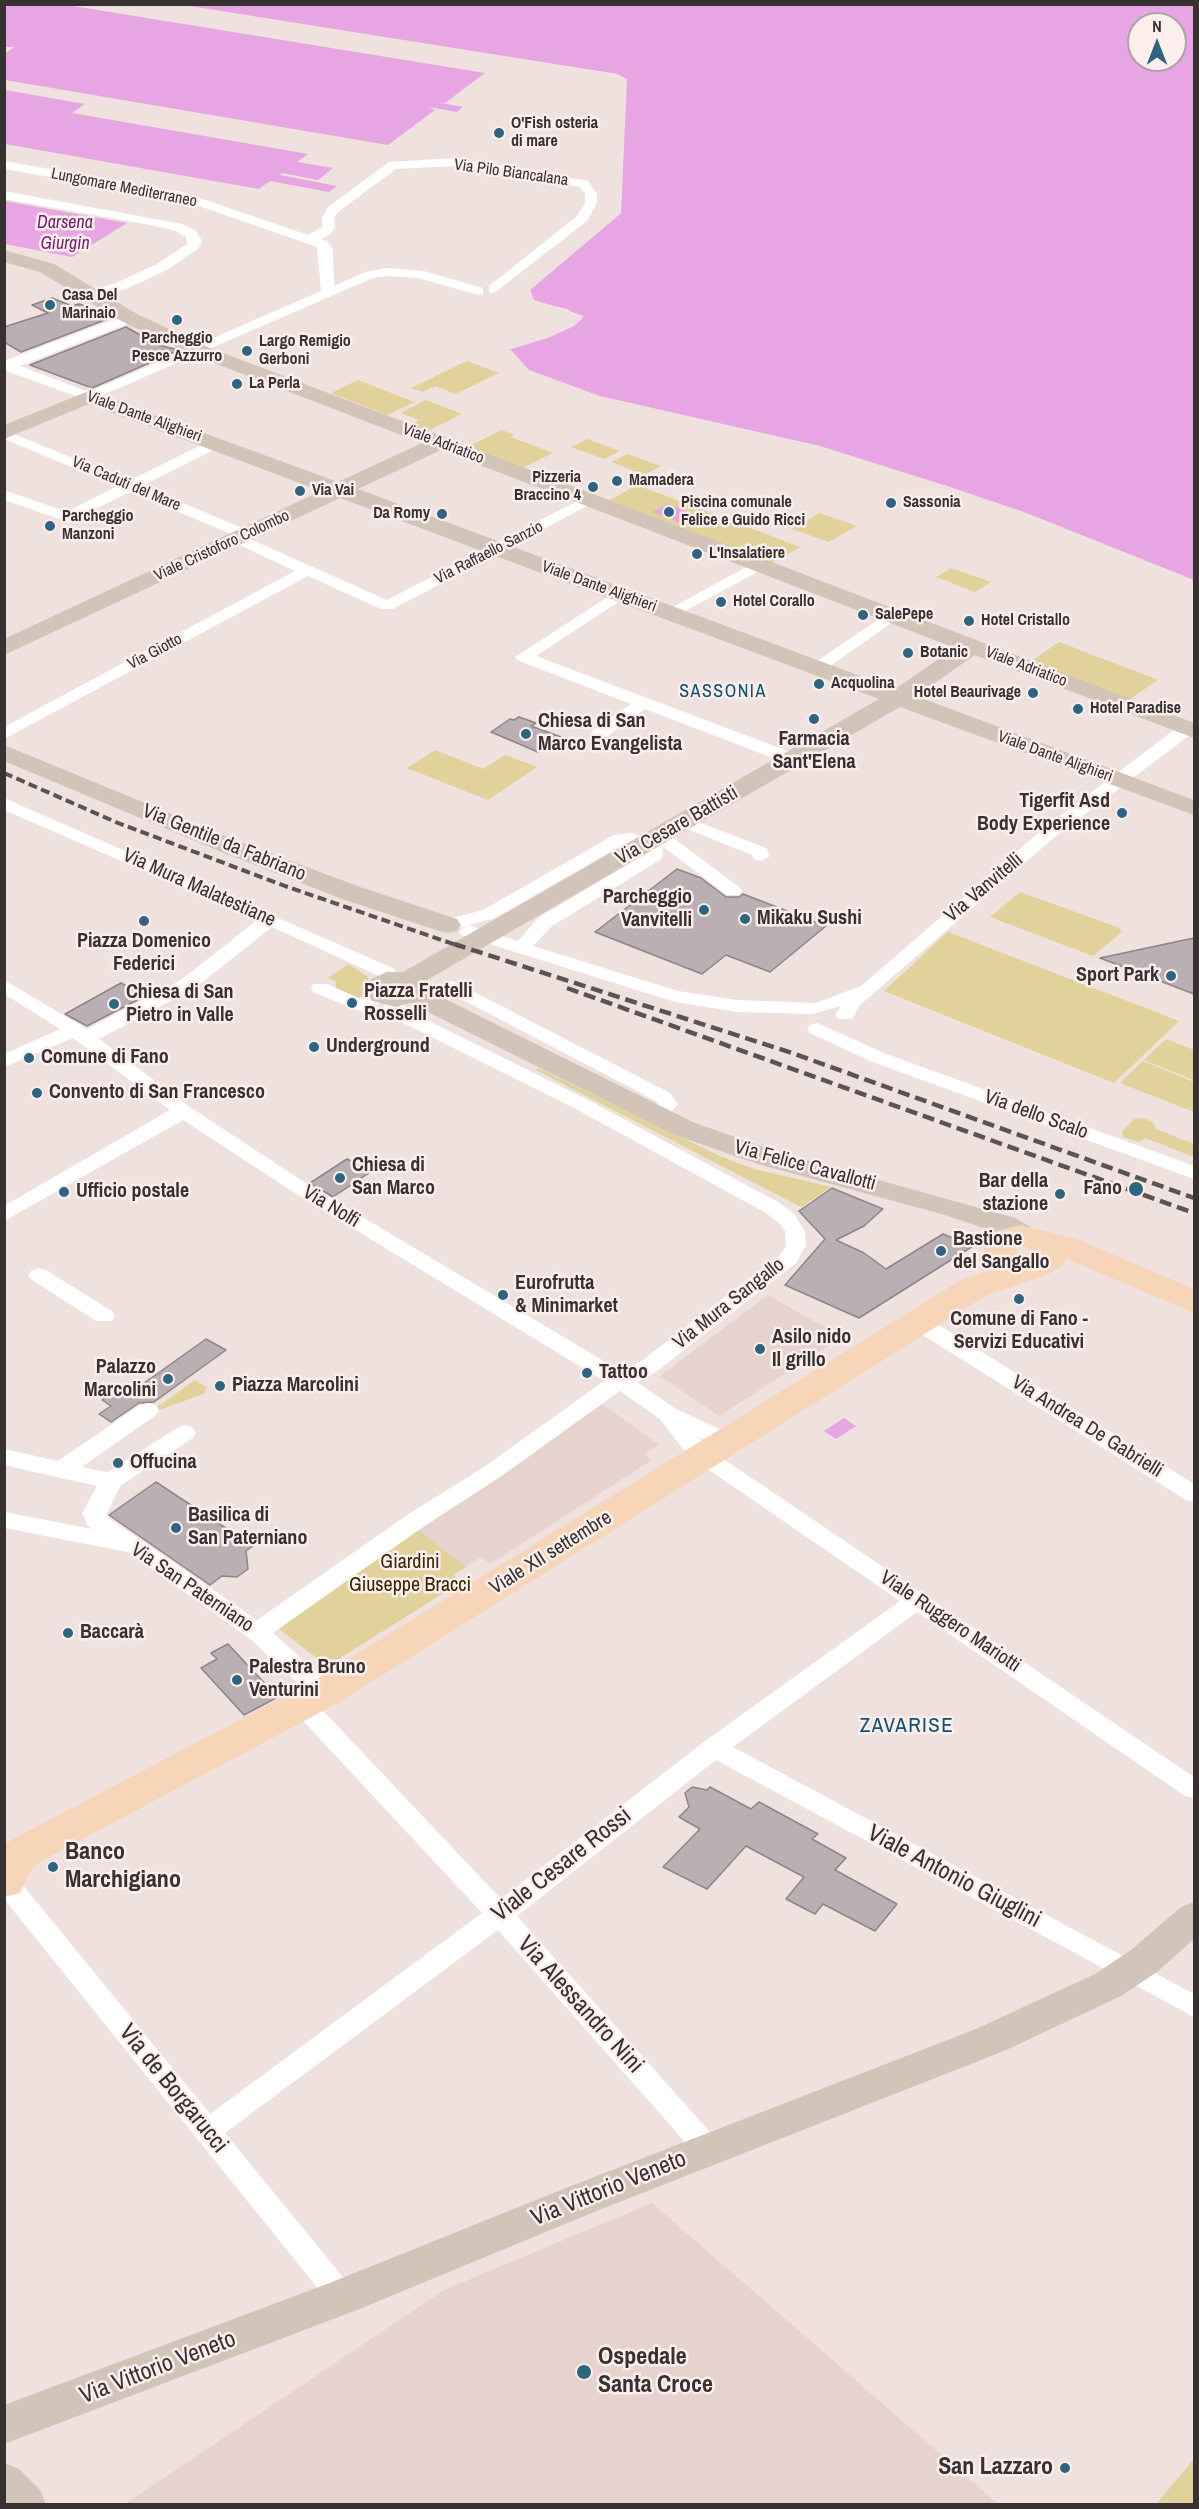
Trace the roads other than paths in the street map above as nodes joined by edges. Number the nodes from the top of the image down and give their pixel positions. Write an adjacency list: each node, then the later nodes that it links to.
1 (4, 165): 3 (street, Lungomare Mediterraneo)
2 (4, 195): 5 (street, Lungomare Mediterraneo)
3 (310, 239): 6 (street); 6 (street, Via Pilo Biancalana)
4 (4, 256): 5 (street, Viale Adriatico)
5 (86, 292): 7 (street, Viale Adriatico)
6 (328, 292): 8 (street)
7 (130, 318): 8 (street, Viale Adriatico); 9 (street)
8 (197, 350): 10 (street); 13 (street, Viale Adriatico)
9 (6, 366): 10 (street, Viale Dante Alighieri)
10 (89, 397): 11 (street); 12 (street, Viale Dante Alighieri)
11 (4, 433): 14 (street, Via Caduti del Mare)
12 (216, 443): 14 (street); 15 (street, Viale Dante Alighieri)
13 (439, 443): 15 (street, Viale Cristoforo Colombo); 17 (street, Viale Adriatico)
14 (129, 486): 16 (street); 18 (street, Via Caduti del Mare)
15 (341, 490): 18 (street, Viale Cristoforo Colombo); 19 (street, Viale Dante Alighieri)
16 (7, 496)
17 (590, 500): 19 (street, Via Raffaello Sanzio); 20 (street, Viale Adriatico)
18 (242, 537): 21 (street, Via Caduti del Mare); 27 (street, Viale Cristoforo Colombo)
19 (497, 549): 22 (street, Viale Dante Alighieri); 23 (street, Via Raffaello Sanzio)
20 (759, 565): 24 (street); 25 (street, Viale Adriatico)
21 (306, 571): 23 (street, Via Caduti del Mare); 34 (street, Via Giotto)
22 (620, 594): 24 (street, Viale Dante Alighieri); 32 (street)
23 (387, 606)
24 (670, 613): 29 (street, Viale Dante Alighieri)
25 (891, 616): 26 (street, Viale Adriatico); 29 (street)
26 (972, 646): 28 (street, Viale Adriatico); 30 (street, Via Cesare Battisti)
27 (4, 648)
28 (997, 656): 30 (street, Via Cesare Battisti); 33 (street, Viale Adriatico)
29 (817, 668): 31 (street, Viale Dante Alighieri)
30 (943, 669): 31 (street, Via Cesare Battisti)
31 (898, 698): 37 (street, Via Cesare Battisti); 38 (street, Viale Dante Alighieri)
32 (644, 702): 35 (street); 37 (street)
33 (1191, 729): 38 (street, Via Vanvitelli)
34 (4, 734)
35 (598, 735)
36 (4, 752): 46 (street, Via Gentile da Fabriano)
37 (792, 759): 42 (street, Via Cesare Battisti)
38 (1119, 780): 40 (street, Viale Dante Alighieri); 50 (street, Via Vanvitelli)
39 (4, 803): 45 (street, Via Mura Malatestiane)
40 (1194, 808)
41 (693, 825): 43 (street)
42 (664, 845): 44 (street); 46 (street); 47 (street); 52 (street, Via Cesare Battisti)
43 (762, 856)
44 (733, 891)
45 (270, 919): 52 (street, Via Mura Malatestiane); 55 (street)
46 (448, 925): 47 (street, Via Gentile da Fabriano)
47 (521, 948): 53 (street, Via Gentile da Fabriano)
48 (4, 986): 55 (street, Via Nolfi)
49 (453, 987): 59 (street)
50 (871, 987): 53 (street, Via Vanvitelli); 54 (street, Via Vanvitelli)
51 (320, 988): 52 (street)
52 (392, 992): 59 (street, Via Felice Cavallotti); 67 (street, Via Mura Sangallo)
53 (815, 1017): 54 (street); 56 (street, Via dello Scalo)
54 (845, 1018): 56 (street, Via dello Scalo)
55 (80, 1034): 57 (street); 58 (street, Via Nolfi)
56 (877, 1057): 60 (street, Via dello Scalo)
57 (4, 1061)
58 (183, 1111): 61 (street); 67 (street, Via Nolfi)
59 (657, 1117): 62 (street, Via Felice Cavallotti)
60 (1194, 1173)
61 (8, 1208)
62 (1023, 1252): 64 (main road); 66 (main road, Viale XII settembre)
63 (39, 1275): 65 (street)
64 (1194, 1302)
65 (104, 1316)
66 (918, 1322): 70 (main road, Viale XII settembre); 74 (street, Via Andrea De Gabrielli)
67 (622, 1382): 70 (street, Via Nolfi); 78 (street, Via Mura Sangallo)
68 (148, 1410): 72 (street)
69 (185, 1433): 73 (street)
70 (716, 1449): 77 (street, Viale Ruggero Mariotti); 79 (main road, Viale XII settembre)
71 (4, 1457): 72 (street)
72 (61, 1470): 73 (street)
73 (111, 1481): 76 (street)
74 (1194, 1494)
75 (4, 1520): 76 (street, Via San Paterniano)
76 (135, 1545): 78 (street, Via San Paterniano)
77 (917, 1600): 80 (street, Viale Cesare Rossi); 81 (street, Viale Ruggero Mariotti)
78 (257, 1632): 79 (street, Via San Paterniano)
79 (313, 1699): 82 (main road, Viale XII settembre); 83 (street, Via Alessandro Nini)
80 (714, 1748): 83 (street, Viale Cesare Rossi); 85 (street, Viale Antonio Giuglini)
81 (1194, 1789)
82 (6, 1871): 87 (street, Via de Borgarucci)
83 (499, 1914): 87 (street, Viale Cesare Rossi); 88 (street, Via Alessandro Nini)
84 (1194, 1917): 85 (street, Via Vittorio Veneto)
85 (1129, 1971): 86 (street, Viale Antonio Giuglini); 88 (street, Via Vittorio Veneto)
86 (1194, 2006)
87 (207, 2131): 89 (street, Via de Borgarucci)
88 (709, 2150): 89 (street, Via Vittorio Veneto)
89 (342, 2297): 90 (street, Via Vittorio Veneto)
90 (4, 2425)
91 (4, 2483): 92 (street)
92 (24, 2505)

